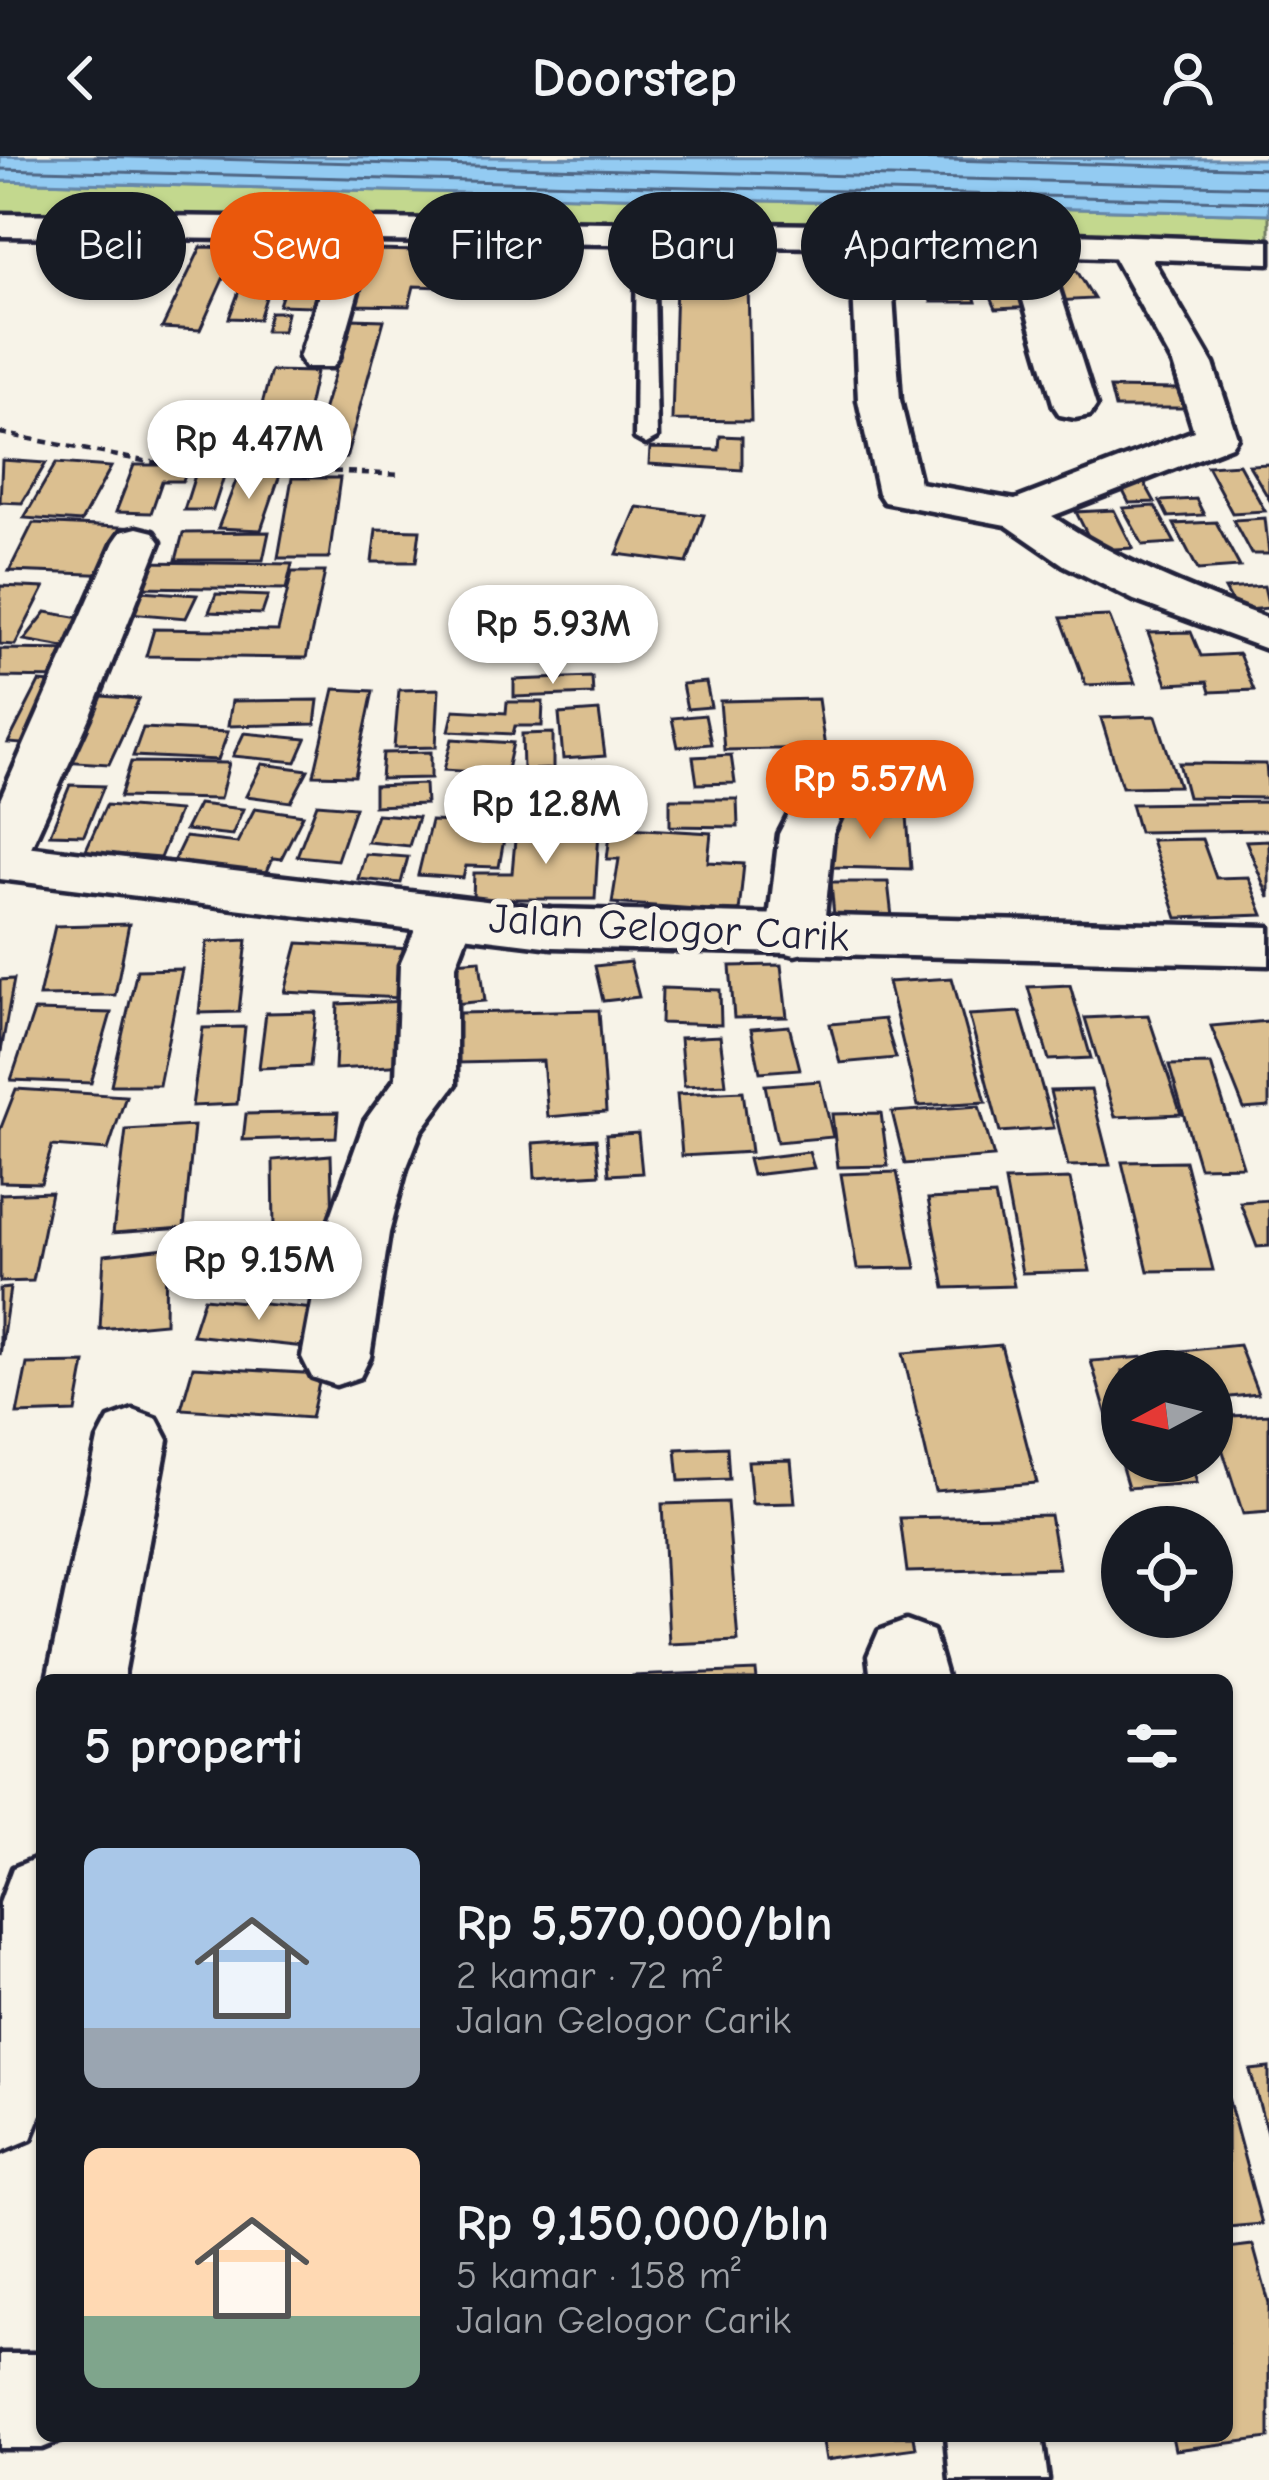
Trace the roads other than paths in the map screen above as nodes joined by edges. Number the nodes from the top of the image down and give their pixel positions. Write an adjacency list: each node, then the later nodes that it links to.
1 (0, 225): 2 (street)
2 (210, 229)
3 (384, 232): 4 (street)
4 (608, 235)
5 (1081, 244): 6 (street)
6 (1126, 245): 7 (street); 15 (street)
7 (1269, 252)
8 (336, 300): 12 (street)
9 (645, 300): 14 (lane)
10 (873, 300): 15 (street)
11 (1042, 300): 13 (street)
12 (319, 358)
13 (1075, 406)
14 (646, 438)
15 (1020, 514): 17 (street)
16 (137, 542): 19 (street)
17 (1269, 636)
18 (832, 778): 21 (street)
19 (0, 858): 20 (street, Jalan Gelogor Carik)
20 (447, 916): 21 (street, Jalan Gelogor Carik); 23 (street)
21 (795, 936): 22 (street, Jalan Gelogor Carik)
22 (1269, 946)
23 (336, 1357)
24 (133, 1440): 25 (street)
25 (87, 1674)
26 (36, 1927): 27 (street)
27 (0, 2108)
28 (0, 2401): 29 (street)
29 (36, 2401)
30 (995, 2442): 31 (street)
31 (998, 2480)

